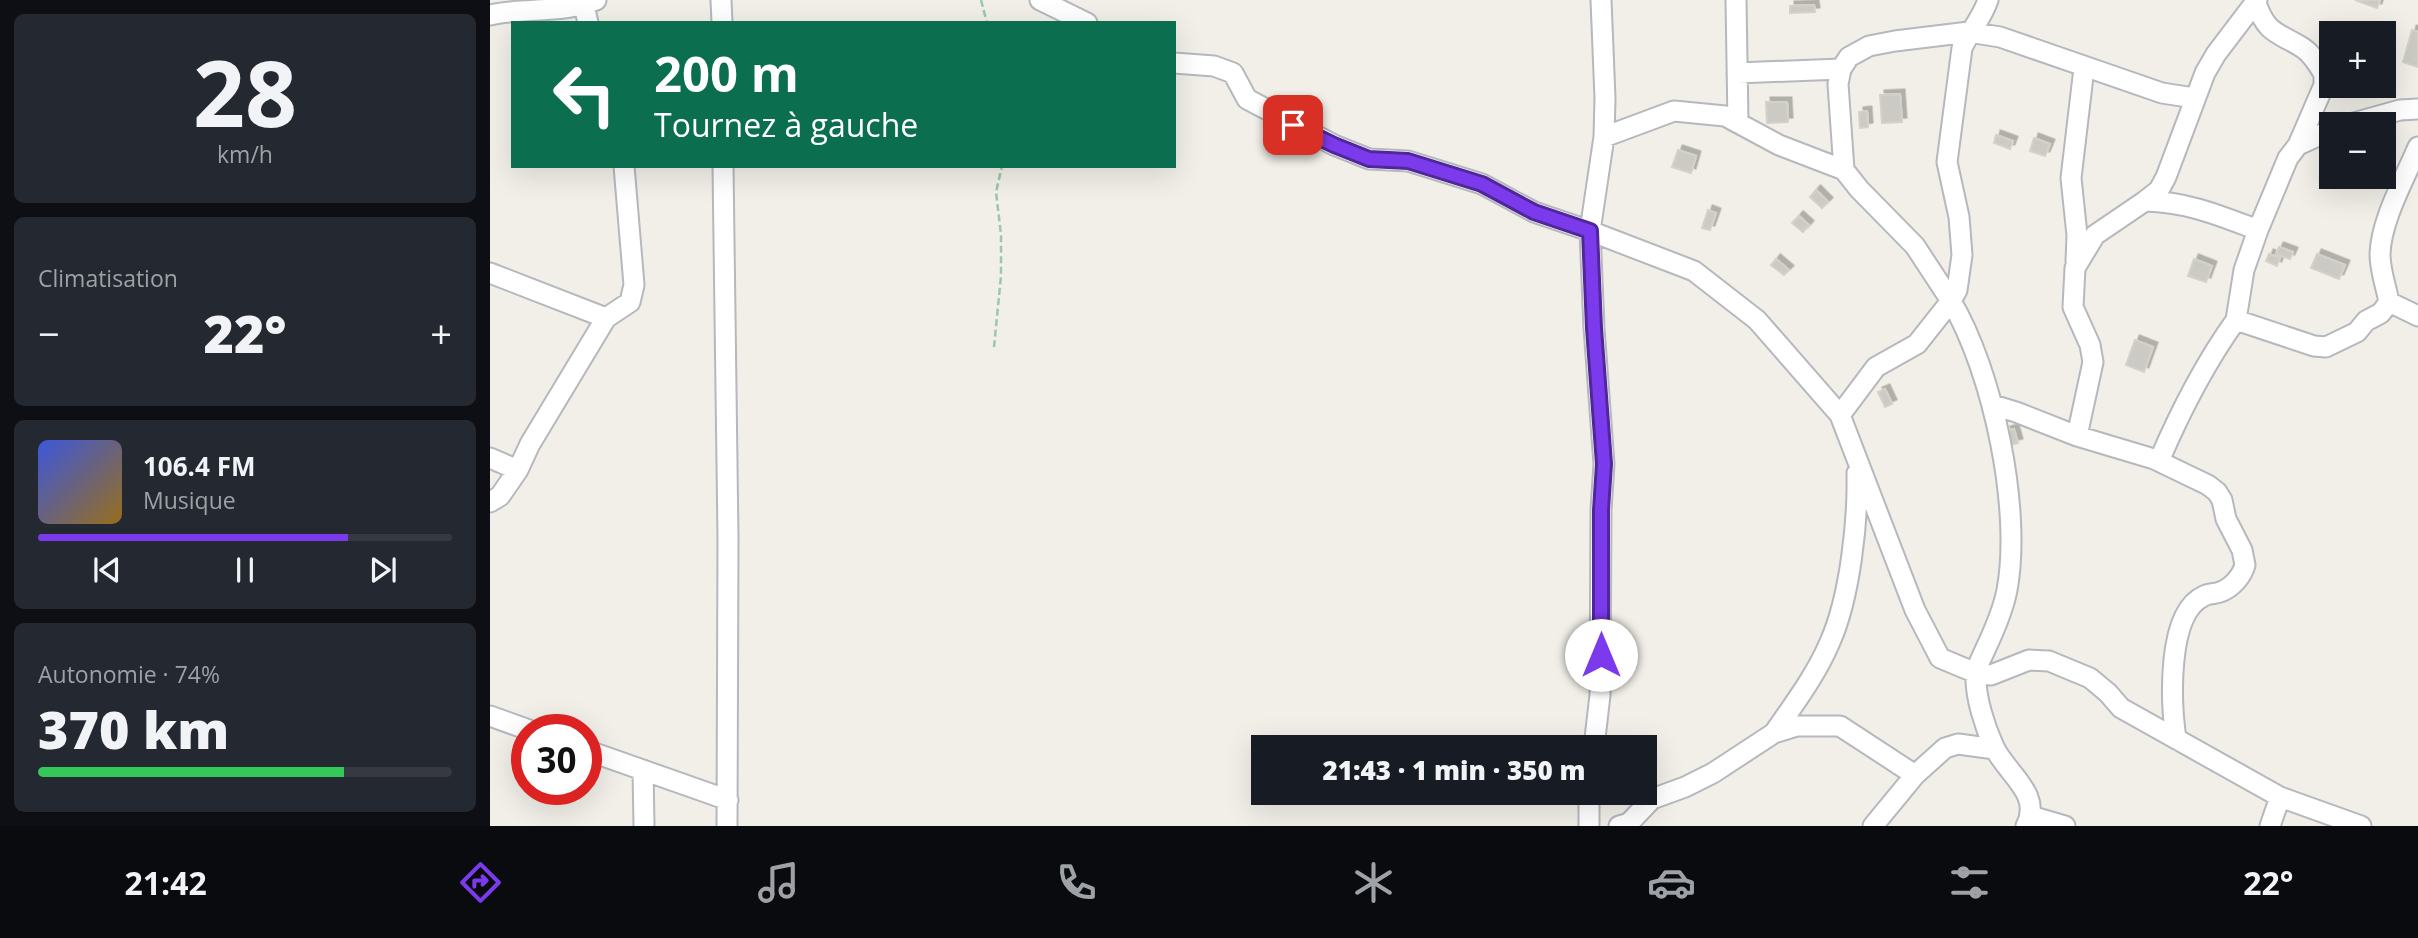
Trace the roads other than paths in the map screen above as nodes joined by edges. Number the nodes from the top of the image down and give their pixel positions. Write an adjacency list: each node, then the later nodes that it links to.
1 (721, 0): 9 (street)
2 (1040, 0): 10 (street)
3 (1601, 0): 21 (street)
4 (1736, 0): 15 (street)
5 (1988, 0): 11 (street)
6 (2257, 1): 16 (street); 22 (street)
7 (590, 9): 8 (street)
8 (490, 15)
9 (722, 21)
10 (1083, 21)
11 (1969, 32): 13 (street); 14 (street); 32 (street)
12 (1176, 63): 29 (street)
13 (2084, 68): 16 (street); 30 (street)
14 (1841, 69): 15 (street); 26 (street)
15 (1737, 73): 19 (street)
16 (2194, 98): 27 (street)
17 (2418, 110): 18 (street)
18 (2393, 112)
19 (1738, 123): 21 (street); 26 (street)
20 (2319, 135): 22 (street)
21 (1604, 137): 29 (street)
22 (2298, 145): 28 (street)
23 (2418, 146): 33 (street)
24 (624, 168): 35 (street)
25 (723, 168): 56 (street)
26 (1844, 170): 32 (street)
27 (2145, 201): 28 (street); 30 (street)
28 (2258, 230): 36 (street)
29 (1590, 231): 38 (street); 49 (street)
30 (2076, 268): 39 (street)
31 (490, 273): 35 (street)
32 (1951, 301): 37 (street); 38 (street)
33 (2389, 302): 34 (street); 36 (street)
34 (2418, 316)
35 (606, 318): 43 (street)
36 (2236, 320): 42 (street)
37 (1993, 405): 39 (street); 45 (street)
38 (1840, 415): 40 (street)
39 (2077, 436): 42 (street)
40 (1857, 457): 45 (street); 48 (street)
41 (490, 458): 43 (street)
42 (2159, 461): 50 (street)
43 (518, 470): 44 (street)
44 (490, 502)
45 (1976, 673): 50 (street); 51 (street)
46 (490, 716): 47 (street)
47 (511, 724)
48 (1774, 733): 54 (street); 62 (street)
49 (1595, 735)
50 (2176, 739): 55 (street)
51 (1995, 749): 54 (street); 58 (street)
52 (602, 756): 53 (street)
53 (643, 770): 56 (street); 59 (street)
54 (1914, 775): 63 (street)
55 (2280, 797): 65 (street); 66 (street)
56 (728, 800): 60 (street)
57 (1589, 805): 61 (street)
58 (2028, 821): 64 (street)
59 (644, 826)
60 (727, 826)
61 (1589, 826)
62 (1619, 826)
63 (1873, 826)
64 (2065, 826)
65 (2270, 826)
66 (2361, 826)

